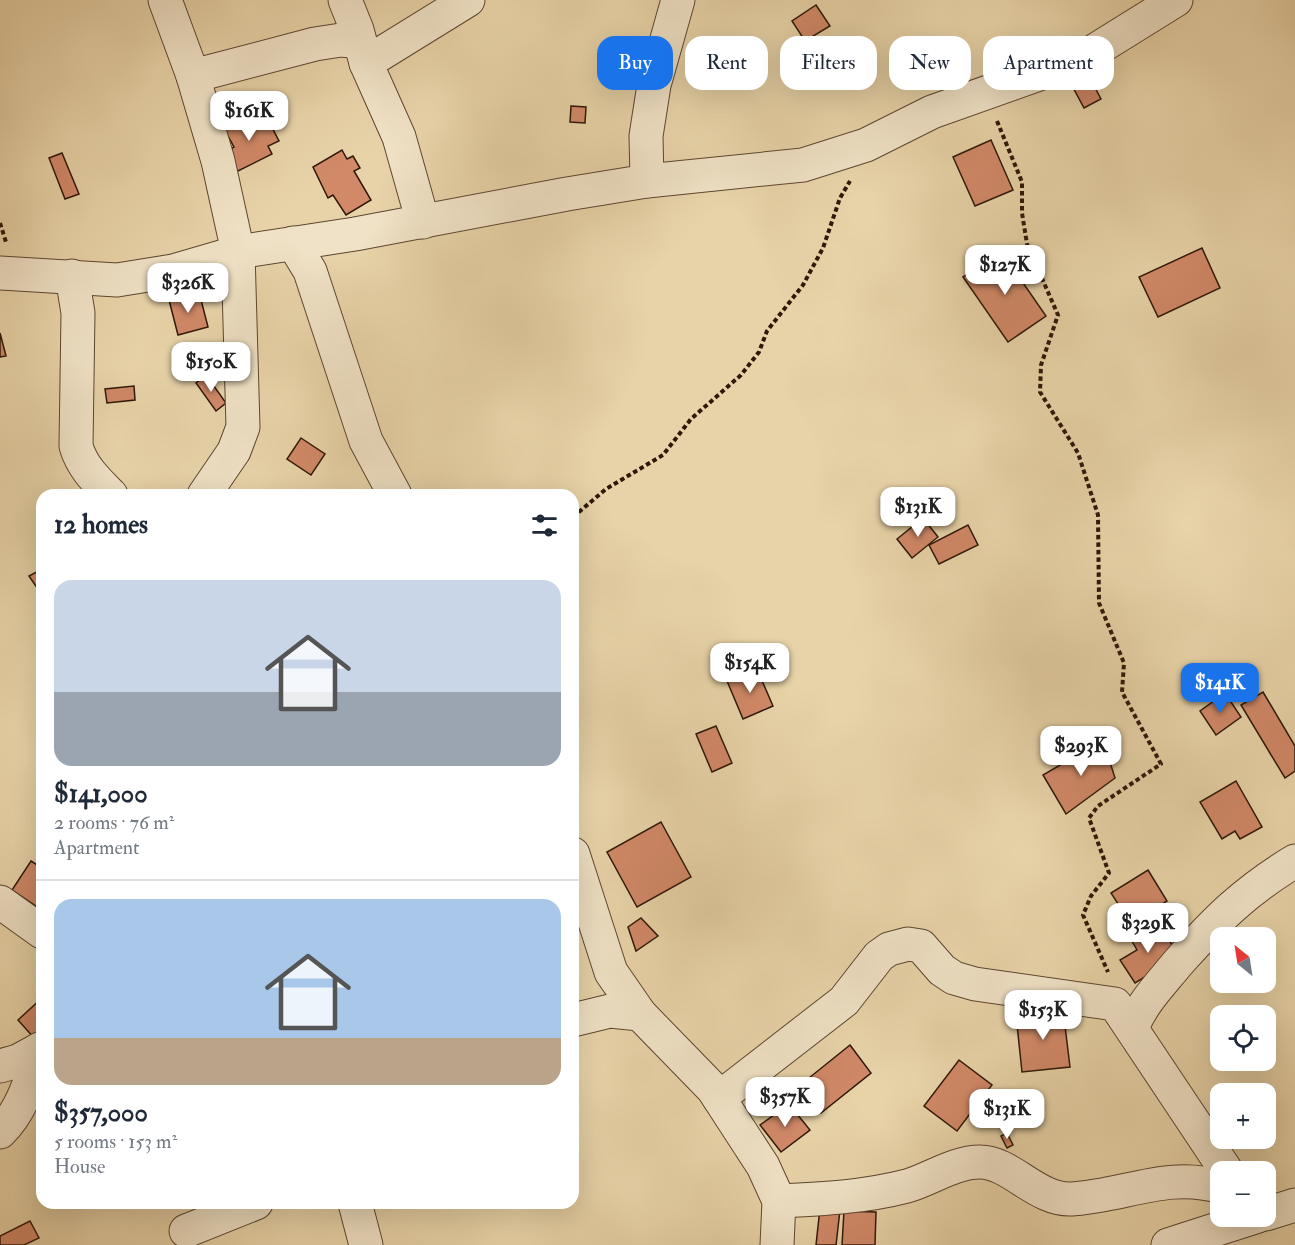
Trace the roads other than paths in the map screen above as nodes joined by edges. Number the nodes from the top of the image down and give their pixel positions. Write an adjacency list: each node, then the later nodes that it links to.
1 (165, 0): 7 (street)
2 (345, 0): 6 (street)
3 (468, 0): 6 (street)
4 (678, 0): 8 (street)
5 (1176, 0): 8 (street)
6 (363, 54): 7 (street); 9 (street)
7 (194, 76): 11 (street)
8 (647, 181): 9 (street)
9 (423, 222): 10 (street)
10 (293, 243): 11 (street); 16 (street)
11 (238, 252): 13 (street); 15 (street)
12 (0, 273): 13 (street)
13 (72, 276): 14 (street)
14 (105, 489)
15 (208, 489)
16 (392, 489)
17 (1295, 861): 22 (street)
18 (579, 873): 21 (street)
19 (0, 902): 20 (street)
20 (36, 928)
21 (640, 1014): 23 (street); 27 (street)
22 (1124, 1016): 27 (street); 29 (street)
23 (579, 1019)
24 (36, 1051): 26 (street)
25 (36, 1062): 28 (street)
26 (0, 1066)
27 (719, 1098): 31 (street)
28 (0, 1132)
29 (1220, 1161)
30 (1210, 1185): 31 (street)
31 (779, 1201): 40 (street)
32 (1295, 1205): 36 (street)
33 (207, 1209): 38 (street)
34 (243, 1209): 38 (street)
35 (357, 1209): 39 (street)
36 (1276, 1211)
37 (1224, 1227): 41 (street)
38 (179, 1238)
39 (366, 1245)
40 (777, 1245)
41 (1168, 1245)

